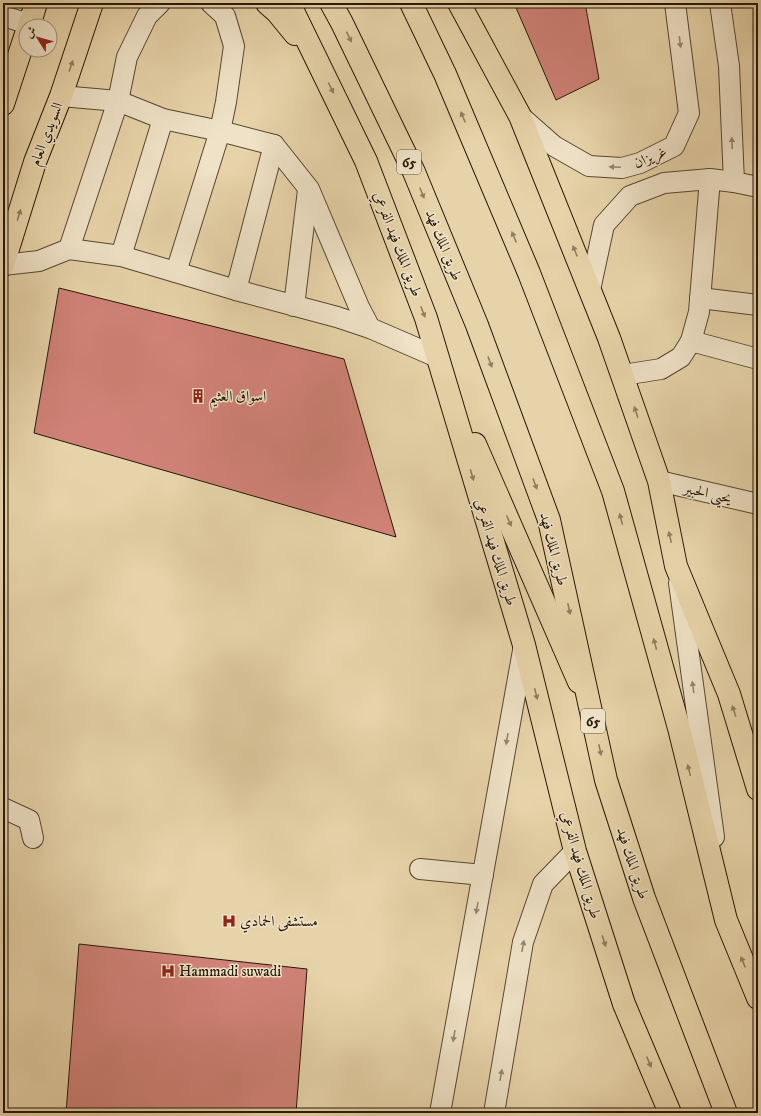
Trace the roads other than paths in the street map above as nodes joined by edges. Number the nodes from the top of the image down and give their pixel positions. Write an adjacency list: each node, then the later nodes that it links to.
1 (36, 3): 14 (main road)
2 (102, 3): 12 (main road)
3 (160, 3): 19 (street)
4 (211, 3): 23 (street)
5 (267, 3): 17 (main road)
6 (289, 3): 17 (main road, طريق الملك فهد الفرعي)
7 (331, 3): 47 (main road, طريق الملك فهد / 65, one-way to 47)
8 (411, 3): 55 (main road, one-way to 8)
9 (458, 3): 21 (main road)
10 (675, 3): 21 (street, غريزان, one-way to 21)
11 (720, 3): 26 (street, one-way to 11)
12 (89, 12): 18 (main road, السويدي العام, one-way to 12)
13 (3, 16): 15 (street)
14 (31, 18)
15 (18, 23)
16 (18, 58): 20 (main road)
17 (317, 60): 40 (main road, طريق الملك فهد الفرعي, one-way to 40)
18 (61, 96): 19 (street); 31 (main road, السويدي العام, one-way to 18)
19 (118, 101): 22 (street); 29 (street)
20 (3, 104)
21 (520, 116): 34 (main road, one-way to 21)
22 (163, 119): 23 (street); 30 (street)
23 (220, 131): 24 (street); 32 (street)
24 (274, 145): 28 (street); 33 (street)
25 (710, 179): 26 (street); 34 (street); 35 (street)
26 (734, 182): 27 (street)
27 (758, 187)
28 (309, 189): 37 (street); 38 (street)
29 (69, 249): 30 (street); 31 (street)
30 (121, 256): 32 (street)
31 (3, 265)
32 (176, 272): 33 (street)
33 (236, 290): 37 (street)
34 (590, 290): 42 (main road)
35 (700, 298): 36 (street); 39 (street)
36 (758, 305)
37 (294, 306): 38 (street)
38 (370, 328): 40 (street)
39 (691, 341): 41 (street); 42 (street)
40 (437, 357): 46 (main road, طريق الملك فهد الفرعي, one-way to 46); 47 (main road, one-way to 47)
41 (758, 359)
42 (623, 375): 43 (main road, one-way to 42)
43 (658, 481): 44 (street, يحيى الحبير); 45 (main road, one-way to 43)
44 (758, 504)
45 (676, 566): 48 (main road, one-way to 45); 55 (street, one-way to 45)
46 (524, 645): 52 (main road, طريق الملك فهد الفرعي, one-way to 52); 54 (street, one-way to 54)
47 (590, 708): 60 (main road, طريق الملك فهد / 65, one-way to 60)
48 (750, 739): 49 (main road)
49 (758, 789)
50 (3, 808): 51 (street)
51 (33, 838)
52 (575, 851): 58 (street, one-way to 52); 59 (main road, طريق الملك فهد الفرعي, one-way to 59)
53 (420, 869): 54 (street)
54 (483, 875): 57 (street, one-way to 57)
55 (726, 920): 56 (main road, one-way to 55)
56 (758, 998)
57 (440, 1113)
58 (494, 1113)
59 (670, 1113)
60 (726, 1113)

